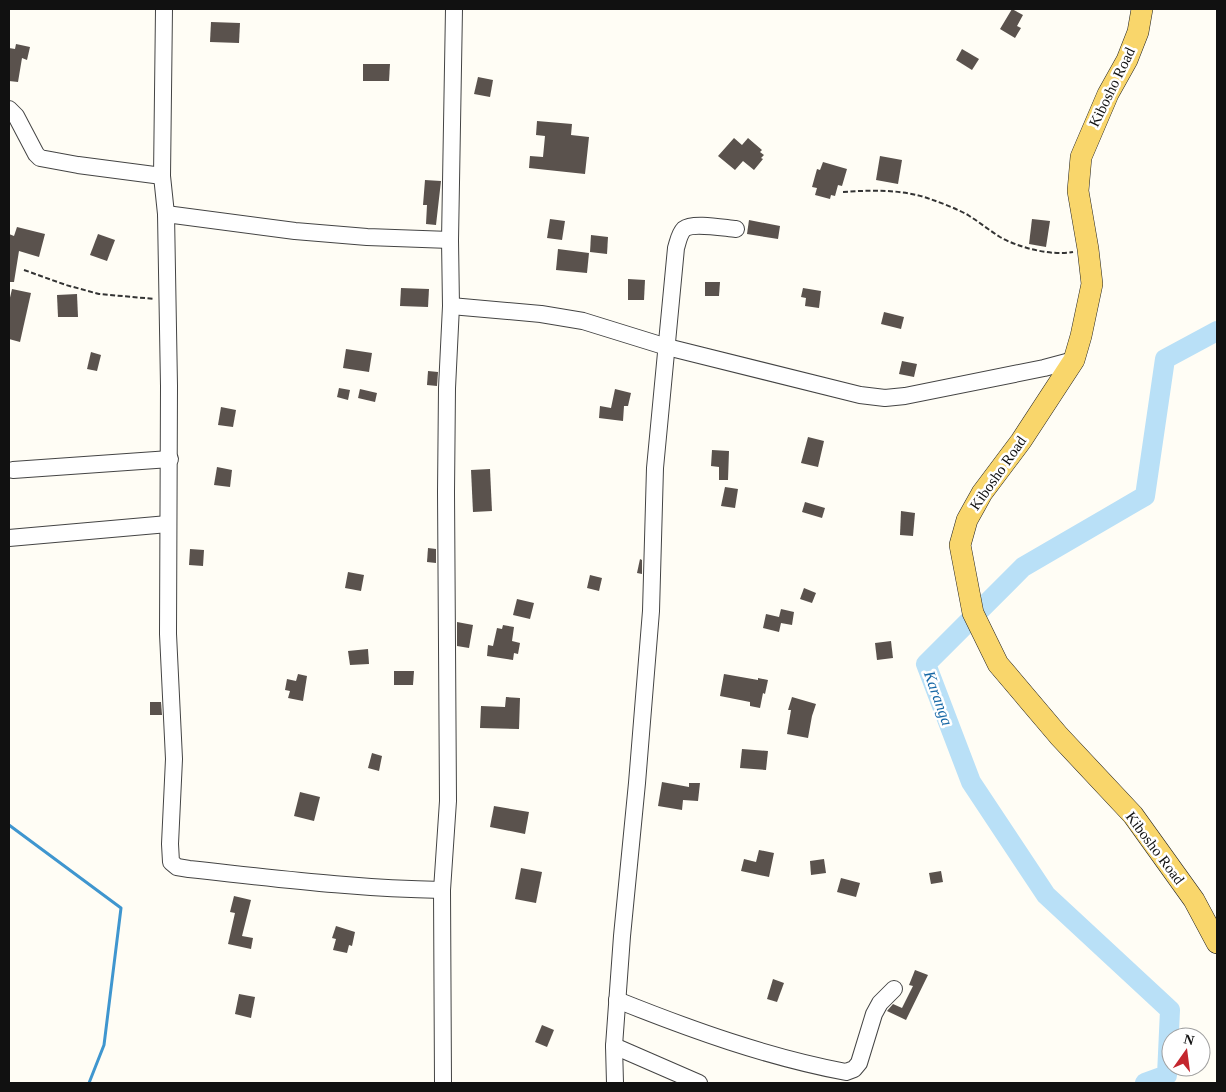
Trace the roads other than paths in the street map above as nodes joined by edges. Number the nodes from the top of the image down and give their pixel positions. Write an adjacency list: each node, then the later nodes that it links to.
1 (164, 9): 5 (street)
2 (454, 9): 8 (street)
3 (1142, 9): 11 (main road, Kibosho Road)
4 (9, 109): 5 (street)
5 (162, 176): 6 (street)
6 (166, 214): 8 (street); 12 (street)
7 (736, 229): 10 (street)
8 (450, 240): 9 (street)
9 (451, 306): 10 (street); 16 (street)
10 (667, 347): 11 (street); 19 (street)
11 (1074, 360): 17 (main road, Kibosho Road)
12 (170, 459): 13 (street); 14 (street)
13 (13, 470)
14 (168, 524): 15 (street); 16 (street)
15 (9, 538)
16 (442, 890): 21 (street)
17 (1217, 943)
18 (894, 989): 19 (street)
19 (617, 1000): 20 (street)
20 (614, 1046): 22 (street); 23 (street)
21 (443, 1083)
22 (615, 1083)
23 (699, 1083)

